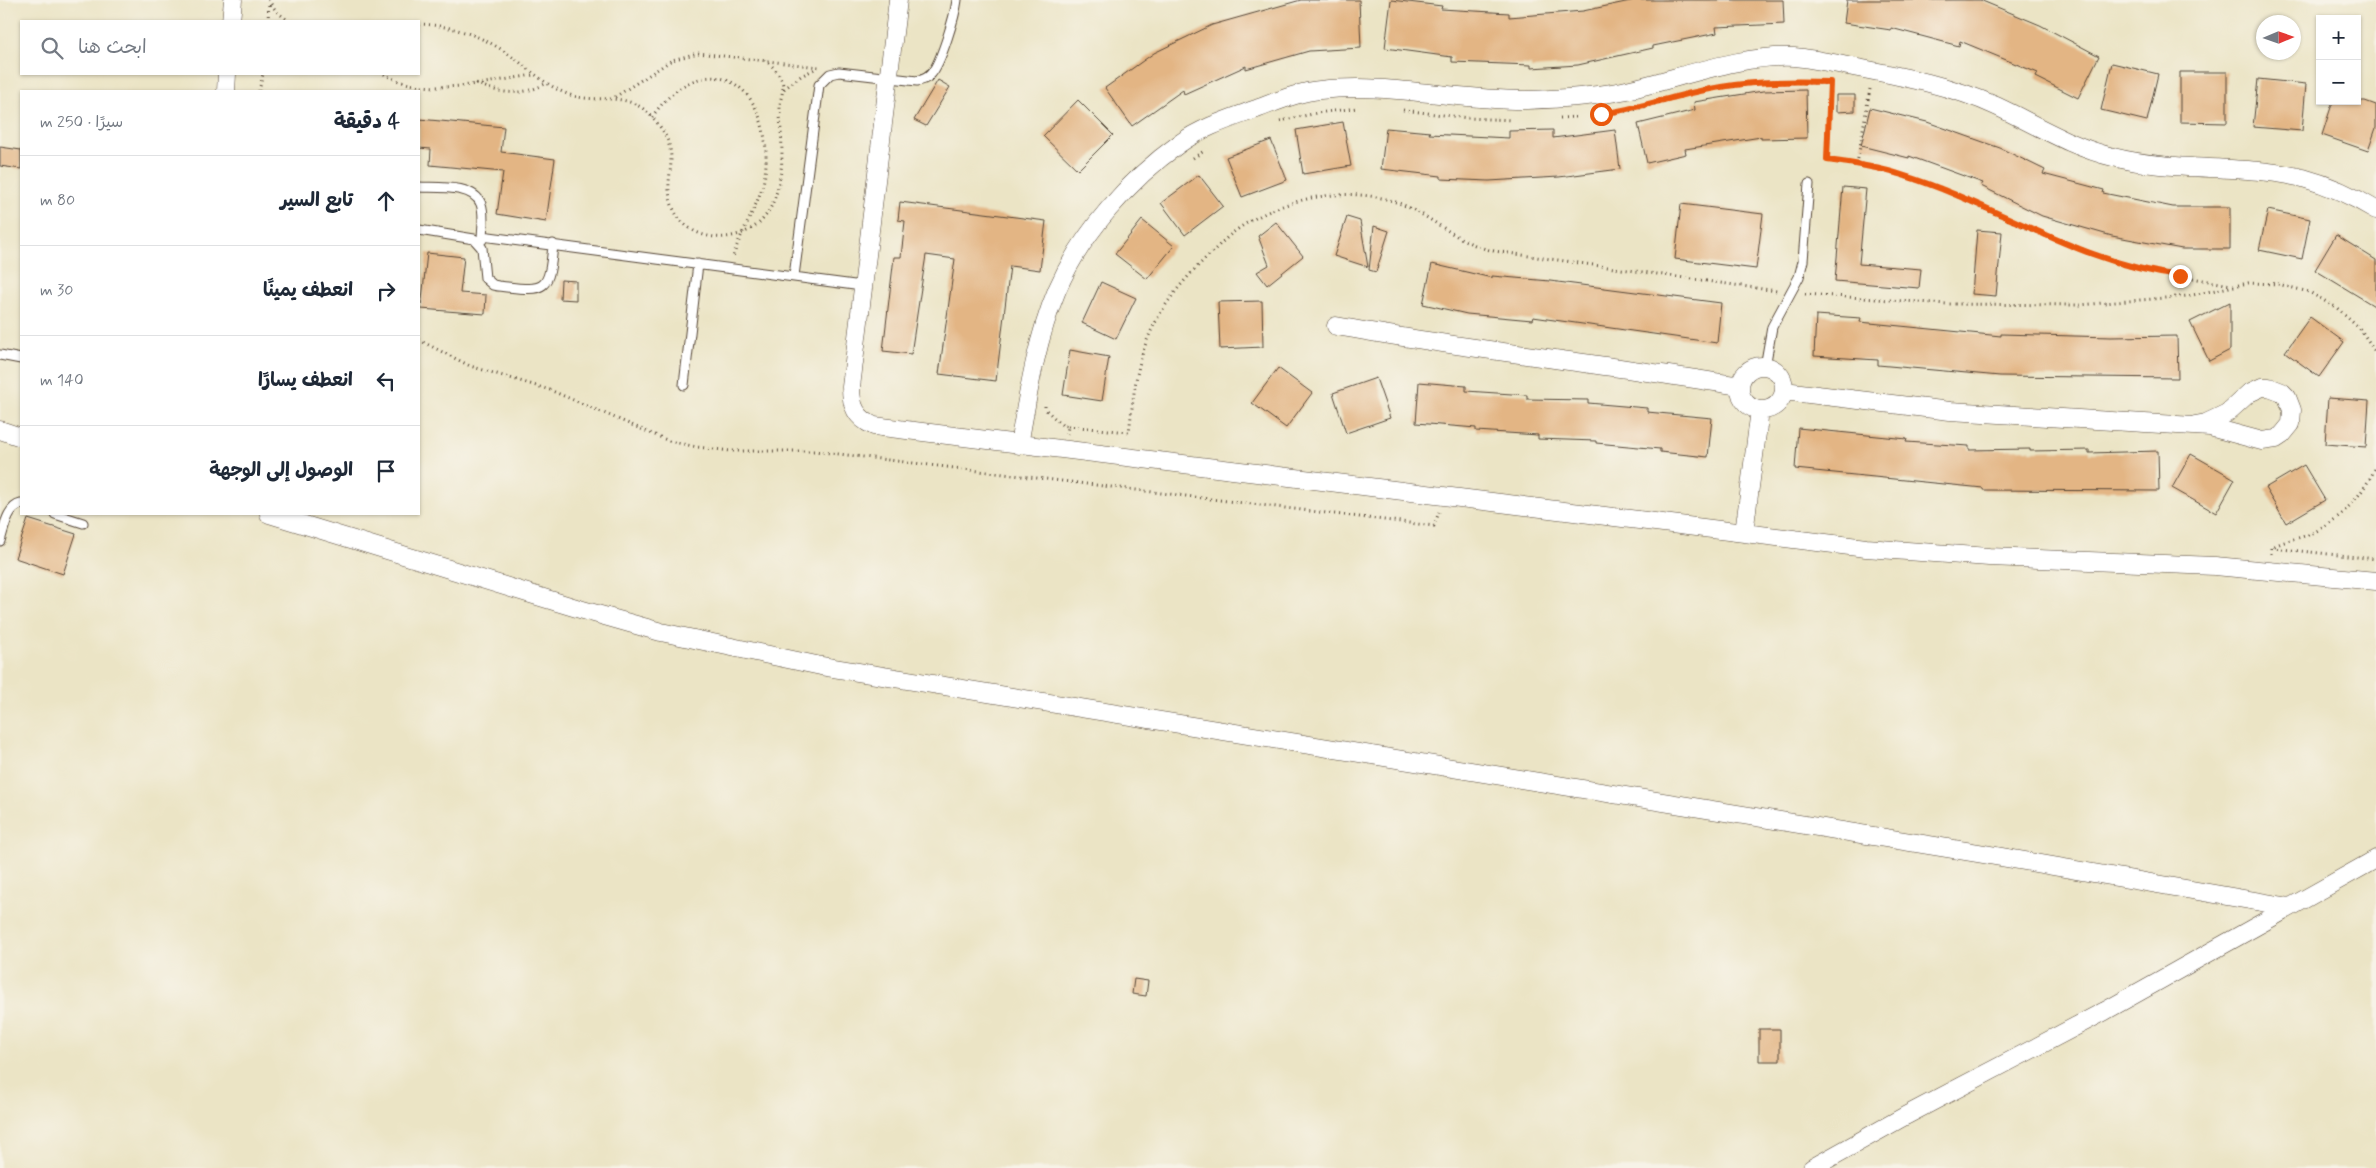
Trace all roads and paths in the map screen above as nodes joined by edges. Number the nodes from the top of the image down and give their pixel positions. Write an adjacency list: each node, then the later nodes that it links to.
1 (232, 0): 5 (street)
2 (898, 0): 16 (street)
3 (957, 0): 16 (lane)
4 (269, 1): 6 (path); 7 (path)
5 (231, 20)
6 (268, 20)
7 (288, 20)
8 (420, 24): 12 (path)
9 (765, 60): 10 (path); 19 (path); 24 (path)
10 (820, 67): 11 (path); 19 (path)
11 (839, 72): 16 (lane); 47 (lane)
12 (534, 74): 17 (path); 18 (path)
13 (227, 75): 20 (street)
14 (263, 75): 21 (path)
15 (387, 75): 17 (path)
16 (889, 78): 49 (street)
17 (476, 82): 18 (path)
18 (547, 83): 24 (path)
19 (784, 89): 41 (path)
20 (226, 90)
21 (259, 90)
22 (1878, 90): 36 (path)
23 (1695, 92): 36 (path)
24 (615, 97): 30 (path)
25 (1677, 97): 28 (path)
26 (1365, 108): 33 (path)
27 (1401, 110): 32 (path)
28 (1593, 115)
29 (1585, 116): 31 (path)
30 (652, 117): 41 (path); 41 (path)
31 (1552, 119)
32 (1519, 120)
33 (1276, 122)
34 (1210, 148): 35 (path)
35 (1188, 161)
36 (1857, 164): 48 (path)
37 (1809, 184): 50 (lane)
38 (420, 186): 42 (lane)
39 (2376, 210): 66 (street)
40 (420, 231): 44 (lane)
41 (740, 235): 46 (path)
42 (482, 236): 43 (lane); 44 (lane)
43 (553, 244): 44 (lane); 45 (lane)
44 (482, 248)
45 (698, 264): 46 (lane); 57 (lane)
46 (729, 268): 47 (lane)
47 (794, 276): 49 (lane)
48 (2231, 285): 50 (path); 53 (path)
49 (862, 286): 66 (street)
50 (1791, 293): 56 (lane); 62 (path)
51 (1336, 326): 58 (street)
52 (420, 341): 69 (path)
53 (2376, 353)
54 (0, 355): 55 (lane)
55 (20, 359)
56 (1765, 367): 58 (street); 59 (street)
57 (684, 384)
58 (1740, 386): 61 (street)
59 (1784, 391): 61 (street); 63 (street)
60 (1046, 401): 62 (path)
61 (1760, 410): 74 (street)
62 (1068, 426): 67 (path)
63 (2195, 426): 63 (street)
64 (0, 430): 65 (street)
65 (20, 437)
66 (1018, 445): 67 (street)
67 (1065, 451): 69 (street)
68 (2376, 466): 76 (path)
69 (1444, 496): 74 (street)
70 (20, 504): 75 (lane)
71 (58, 515): 73 (lane)
72 (272, 515): 81 (street)
73 (83, 523)
74 (1744, 533): 78 (street)
75 (0, 541)
76 (2272, 548): 77 (path); 78 (path)
77 (2376, 559)
78 (2269, 571): 79 (street)
79 (2376, 582)
80 (2376, 859): 81 (street)
81 (2290, 907): 82 (street)
82 (1812, 1168)

